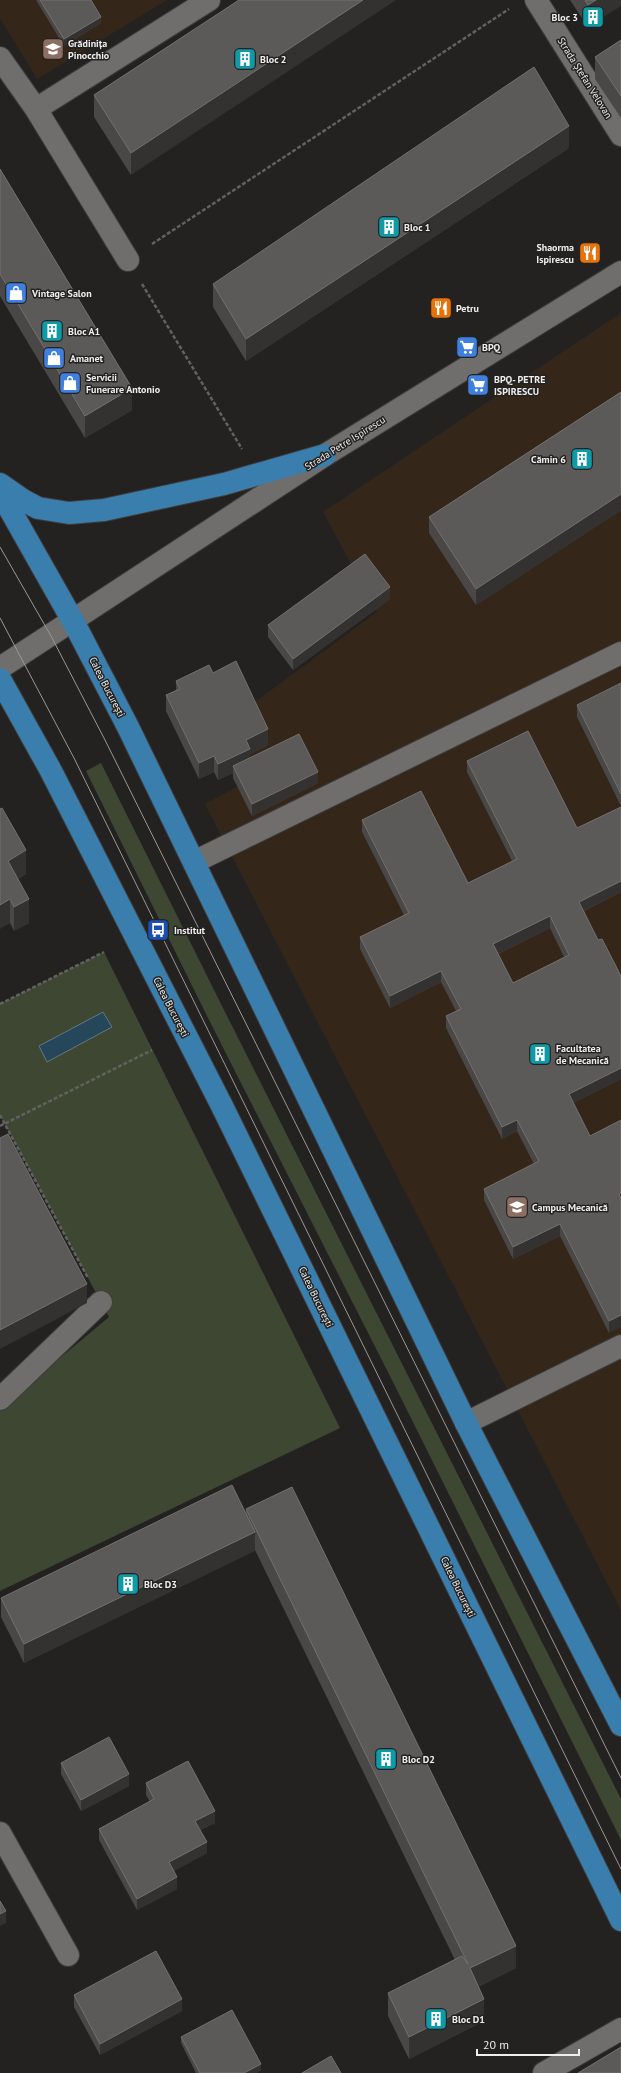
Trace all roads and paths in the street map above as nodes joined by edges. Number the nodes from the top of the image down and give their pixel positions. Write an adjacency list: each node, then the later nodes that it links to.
1 (209, 0): 5 (street)
2 (536, 0): 6 (street, Strada Ștefan Velovan)
3 (510, 9): 7 (path)
4 (0, 58): 5 (street)
5 (36, 109): 7 (street)
6 (621, 135)
7 (128, 260): 10 (path)
8 (621, 272): 9 (street, Strada Petre Ispirescu)
9 (324, 456): 10 (main road); 13 (street, Strada Petre Ispirescu)
10 (257, 475): 11 (main road)
11 (0, 484)
12 (0, 492): 13 (main road, Calea București)
13 (73, 621): 15 (street, Strada Petre Ispirescu); 17 (main road, Calea București)
14 (621, 653): 17 (street)
15 (0, 668)
16 (0, 679): 30 (main road, Calea București)
17 (194, 862): 27 (main road, Calea București)
18 (104, 952): 19 (path)
19 (0, 1004)
20 (152, 1050): 22 (path)
21 (0, 1114): 22 (path)
22 (4, 1124): 23 (path); 24 (path)
23 (0, 1126)
24 (101, 1302): 26 (street)
25 (621, 1346): 27 (street)
26 (0, 1399)
27 (466, 1423): 28 (main road, Calea București)
28 (621, 1725)
29 (0, 1833): 31 (street)
30 (621, 1920)
31 (68, 1955)
32 (621, 2029): 33 (street)
33 (544, 2073)

